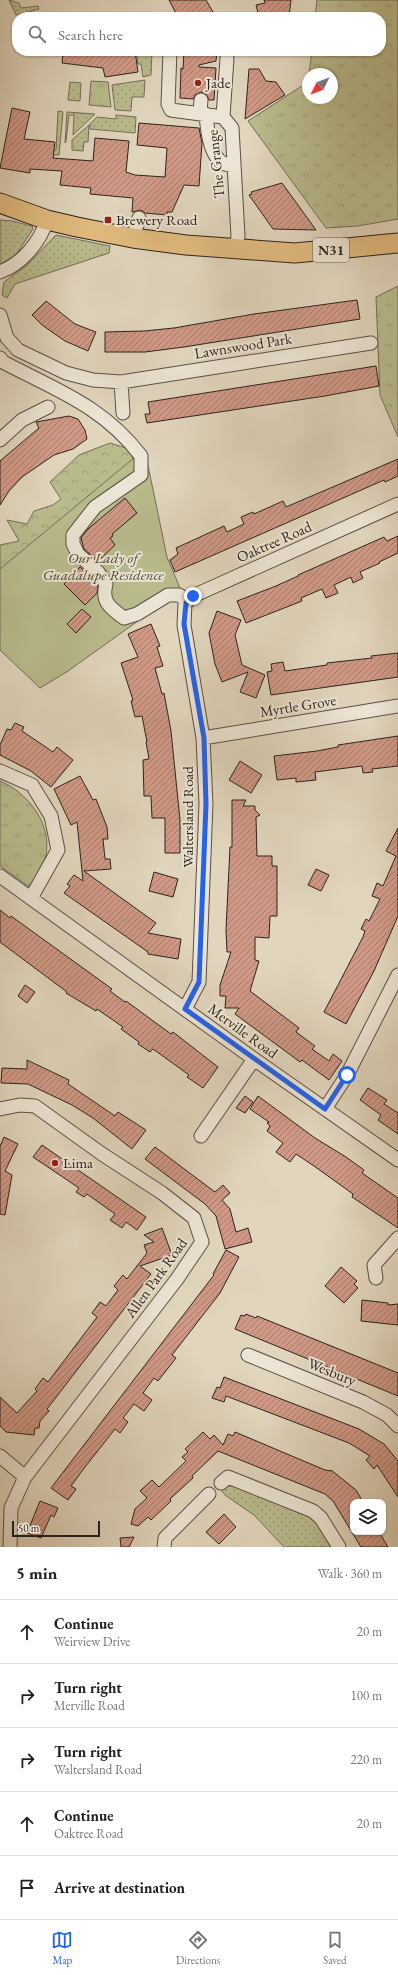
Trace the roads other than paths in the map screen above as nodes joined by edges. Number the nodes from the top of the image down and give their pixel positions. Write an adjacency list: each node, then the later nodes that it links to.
1 (170, 56): 4 (street, The Grange)
2 (227, 58): 5 (street)
3 (201, 100): 4 (street)
4 (203, 113): 5 (street, The Grange); 6 (street)
5 (223, 117): 6 (street, The Grange)
6 (234, 165): 12 (street, The Grange)
7 (0, 203): 9 (highway, N31)
8 (139, 218): 10 (street)
9 (47, 220): 10 (highway, N31); 13 (street)
10 (133, 238): 12 (highway, N31)
11 (398, 243): 12 (highway, N31)
12 (236, 250)
13 (0, 272)
14 (0, 315): 17 (street, Lawnswood Park)
15 (370, 342): 17 (street, Lawnswood Park)
16 (0, 358): 22 (street)
17 (121, 382): 19 (street)
18 (48, 407): 20 (street)
19 (123, 413)
20 (0, 440)
21 (398, 504): 22 (street, Oaktree Road)
22 (188, 601): 24 (street, Waltersland Road)
23 (398, 706): 24 (street, Myrtle Grove)
24 (204, 738): 29 (street, Waltersland Road)
25 (0, 771): 27 (street)
26 (0, 876): 27 (street, Merville Road)
27 (31, 898): 29 (street, Merville Road)
28 (398, 975): 32 (street)
29 (185, 1009): 30 (street, Merville Road)
30 (254, 1060): 32 (street, Merville Road); 33 (street)
31 (0, 1109): 40 (street, Allen Park Road)
32 (325, 1109): 34 (street, Merville Road)
33 (201, 1136)
34 (398, 1160)
35 (398, 1238): 36 (street)
36 (376, 1278)
37 (248, 1355): 38 (street, Wesbury)
38 (398, 1426)
39 (0, 1456): 40 (street)
40 (25, 1478): 43 (street, Allen Park Road)
41 (221, 1483): 45 (street)
42 (209, 1494): 44 (street)
43 (10, 1547)
44 (164, 1547)
45 (339, 1547)

